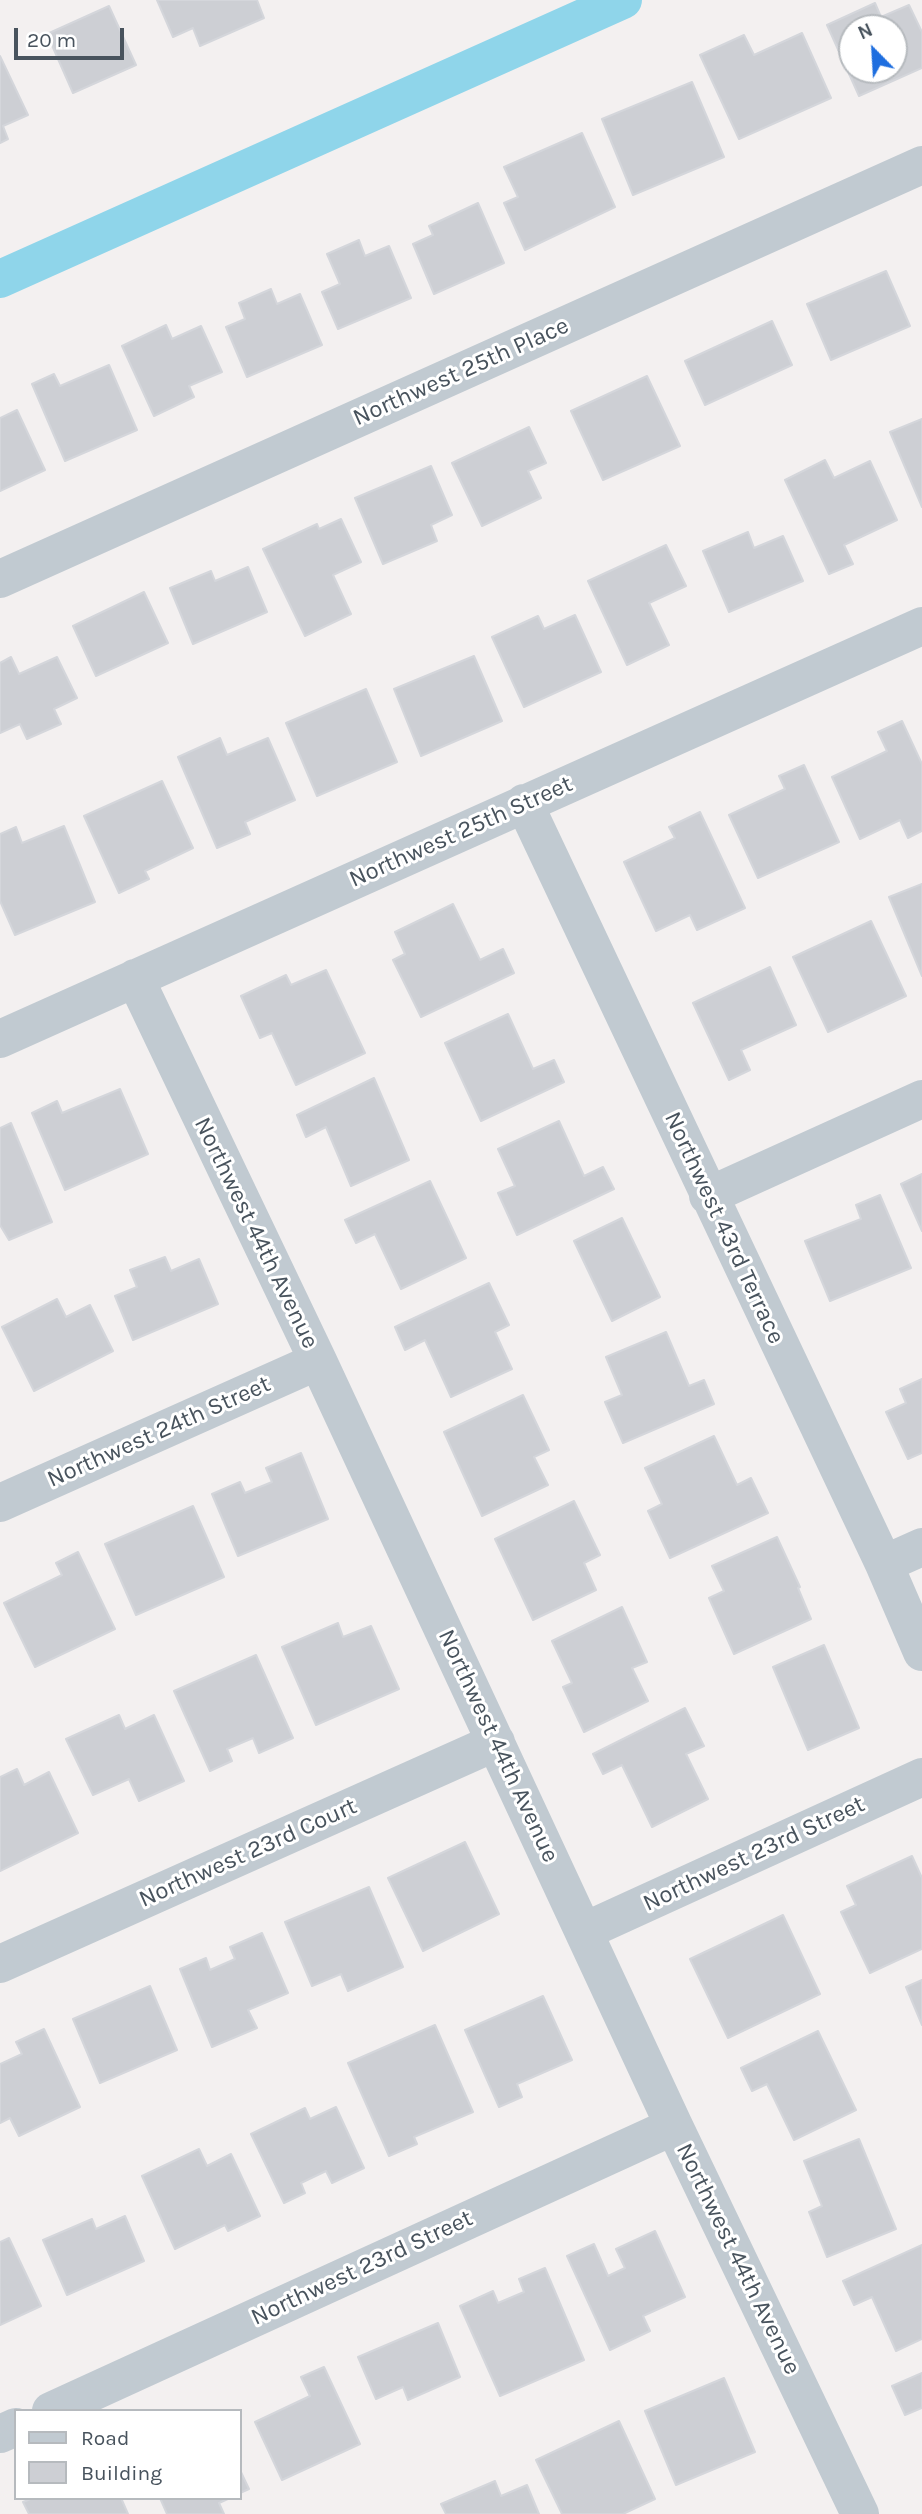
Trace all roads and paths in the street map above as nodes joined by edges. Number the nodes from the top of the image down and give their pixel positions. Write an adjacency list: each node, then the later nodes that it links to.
1 (922, 165): 2 (street, Northwest 25th Place)
2 (0, 579)
3 (922, 626): 4 (street, Northwest 25th Street)
4 (524, 803): 5 (street, Northwest 25th Street); 8 (street, Northwest 43rd Terrace)
5 (135, 978): 6 (street, Northwest 25th Street); 9 (street, Northwest 44th Avenue)
6 (0, 1039)
7 (922, 1099): 8 (street)
8 (708, 1196): 12 (street, Northwest 43rd Terrace)
9 (318, 1361): 10 (street, Northwest 24th Street); 14 (street, Northwest 44th Avenue)
10 (0, 1503)
11 (922, 1547): 12 (street)
12 (884, 1564): 13 (street, Northwest 43rd Terrace)
13 (922, 1652)
14 (496, 1742): 16 (street, Northwest 44th Avenue); 17 (street, Northwest 23rd Court)
15 (922, 1777): 16 (street, Northwest 23rd Street)
16 (585, 1931): 18 (street, Northwest 44th Avenue)
17 (0, 1964)
18 (674, 2126): 19 (street, Northwest 23rd Street); 20 (street, Northwest 44th Avenue)
19 (55, 2409)
20 (849, 2511)

